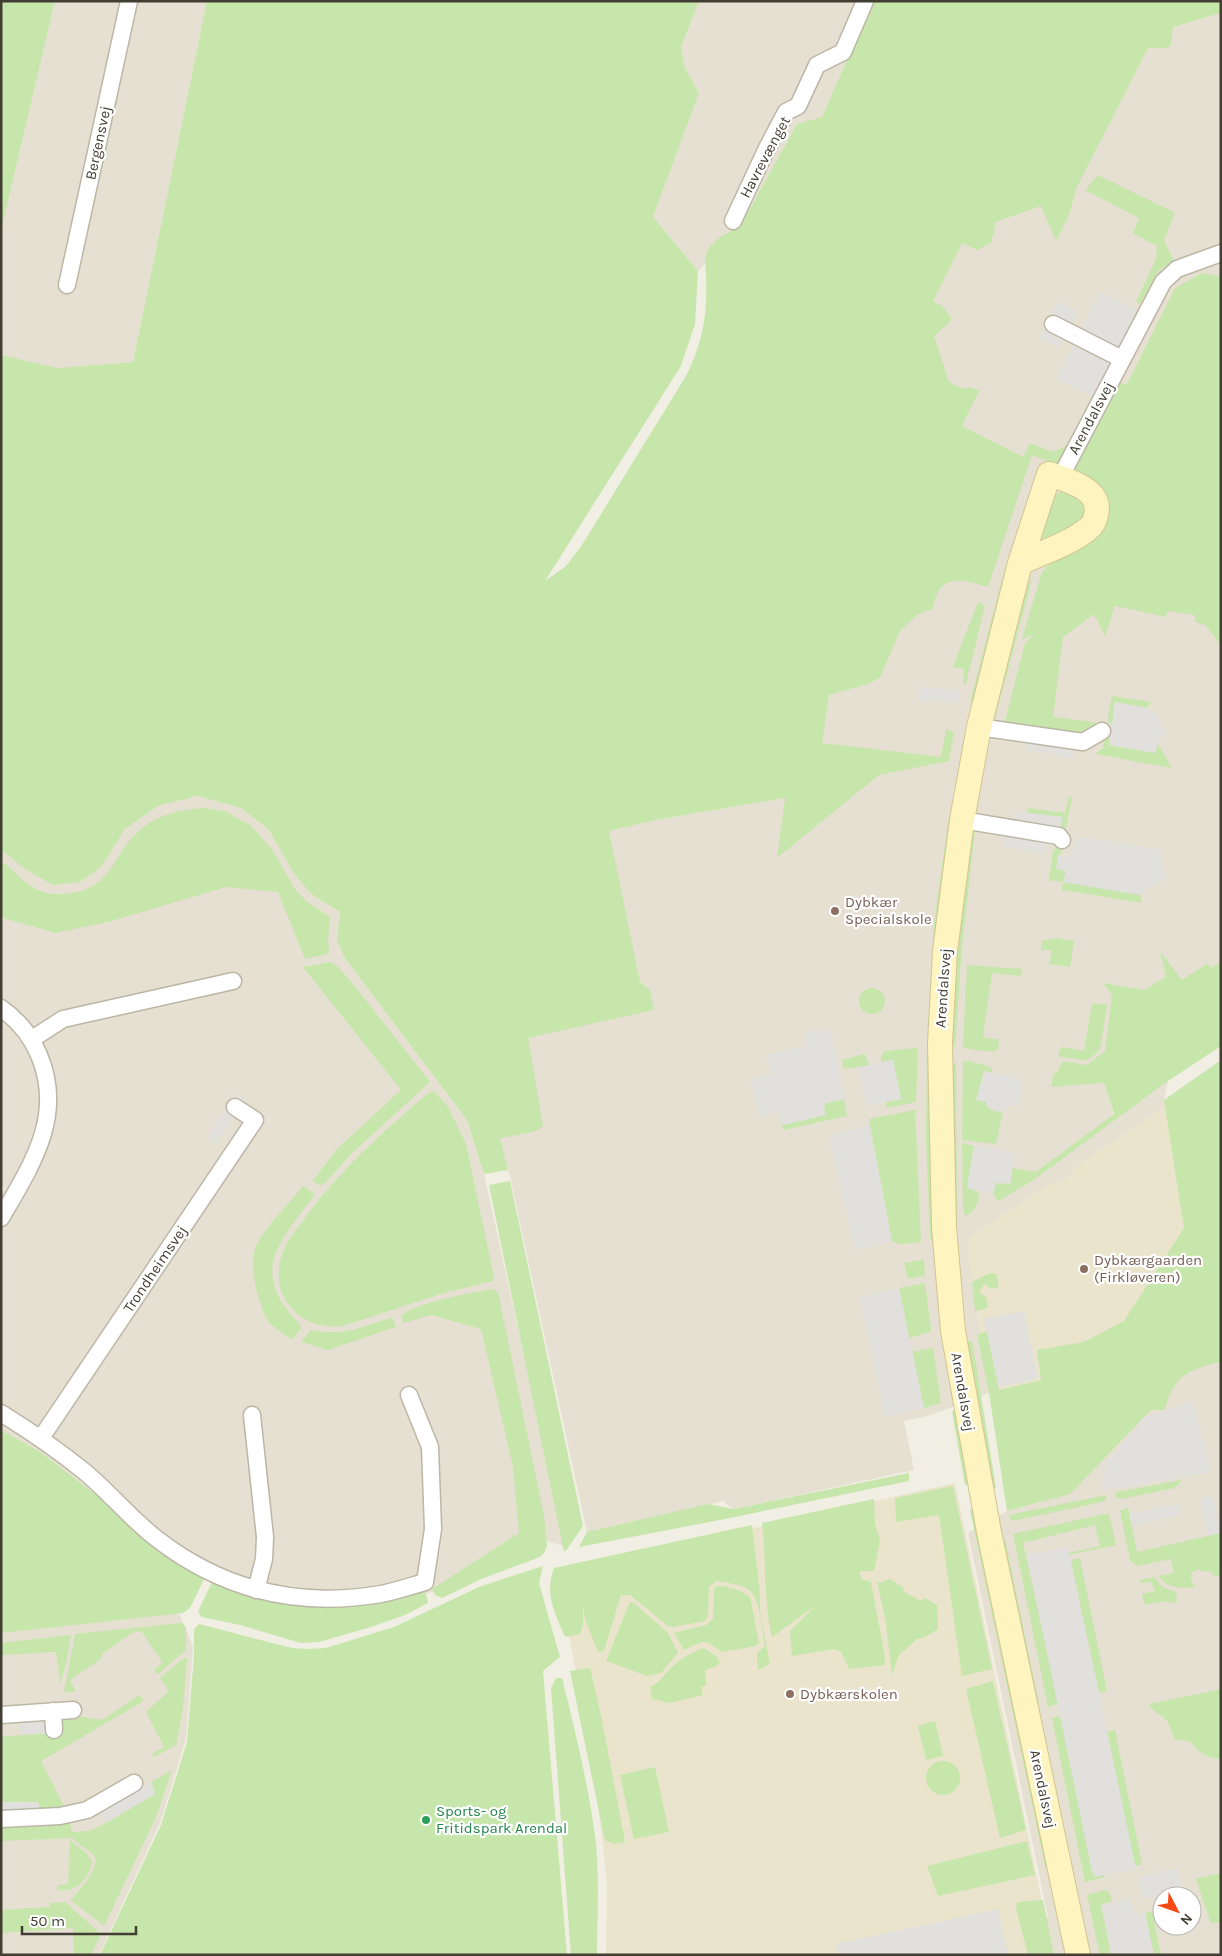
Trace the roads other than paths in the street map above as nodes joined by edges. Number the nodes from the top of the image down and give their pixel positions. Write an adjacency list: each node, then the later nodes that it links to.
1 (129, 1): 5 (street, Bergensvej)
2 (865, 1): 3 (street, Havrevænget)
3 (733, 221)
4 (1221, 253): 7 (street, Arendalsvej)
5 (67, 285)
6 (1053, 324): 7 (street)
7 (1122, 358): 8 (street, Arendalsvej)
8 (1060, 478): 9 (street, Arendalsvej); 9 (street)
9 (1020, 563): 10 (street, Arendalsvej)
10 (980, 727): 11 (street); 12 (street, Arendalsvej)
11 (1102, 731)
12 (962, 820): 13 (street); 30 (street, Arendalsvej)
13 (1062, 840)
14 (233, 981): 16 (street)
15 (1, 1008): 16 (street)
16 (32, 1039): 18 (street)
17 (235, 1107): 22 (street, Trondheimsvej)
18 (1, 1218)
19 (409, 1395): 23 (street)
20 (1, 1412): 22 (street)
21 (252, 1415): 23 (street)
22 (41, 1438): 23 (street)
23 (256, 1590)
24 (73, 1710): 25 (street)
25 (53, 1711): 26 (street); 27 (street)
26 (1, 1715)
27 (54, 1730)
28 (134, 1782): 29 (street)
29 (1, 1818)
30 (1078, 1955)

